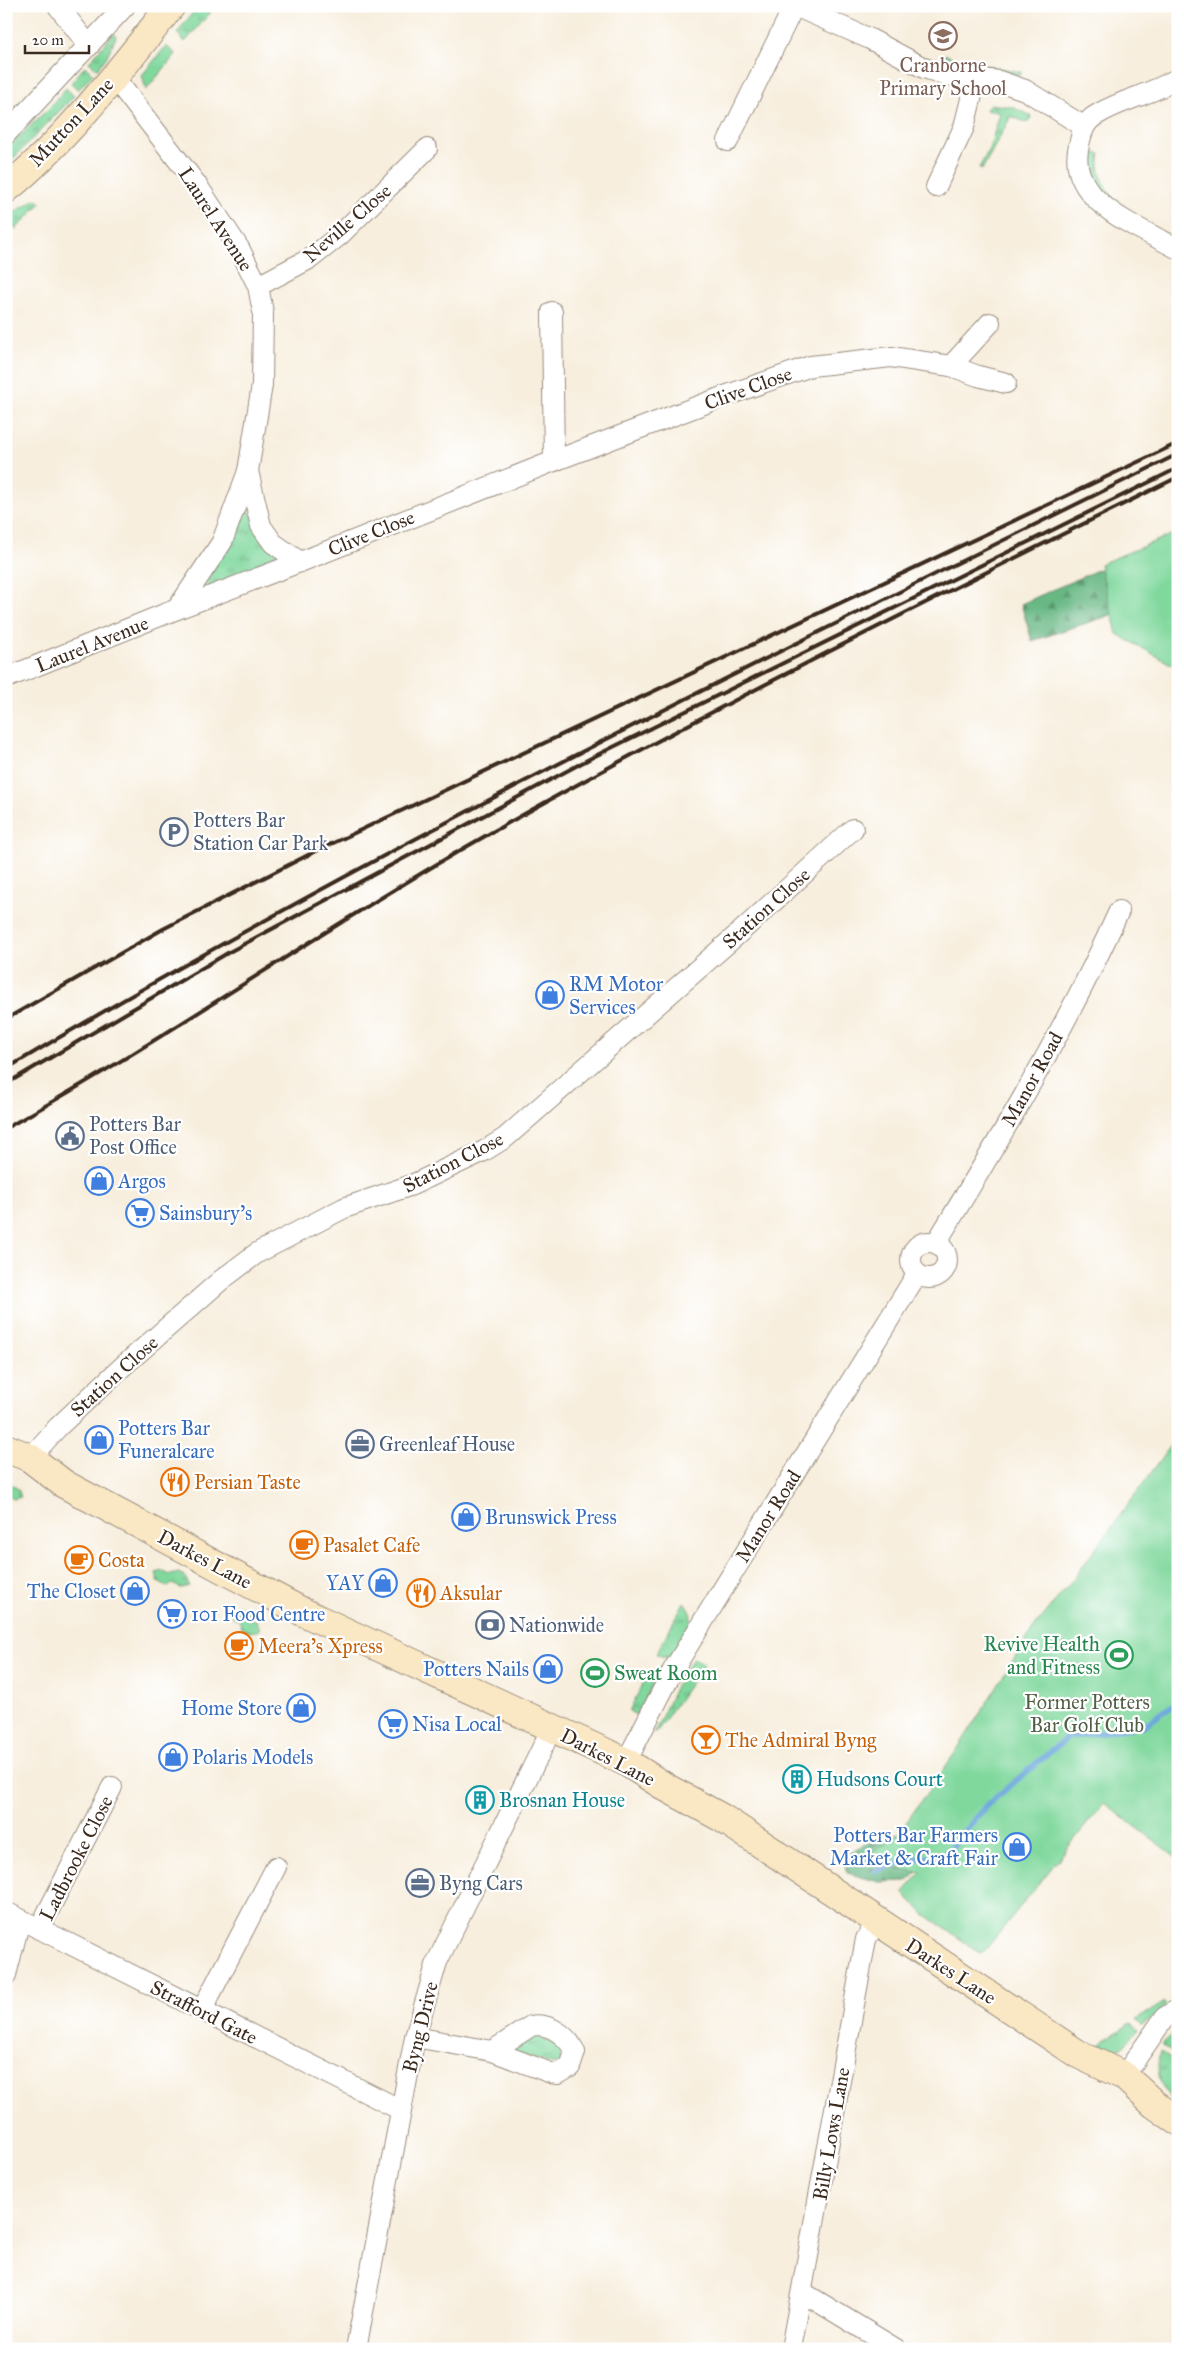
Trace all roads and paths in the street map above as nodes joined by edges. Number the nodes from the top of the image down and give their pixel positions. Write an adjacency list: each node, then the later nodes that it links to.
1 (58, 6): 5 (street)
2 (125, 6): 5 (street, Mutton Lane)
3 (171, 6): 6 (street, Mutton Lane)
4 (795, 6): 8 (street); 11 (street)
5 (89, 46): 10 (street, Mutton Lane)
6 (114, 77): 14 (street, Mutton Lane); 16 (street, Laurel Avenue)
7 (1178, 78): 9 (street)
8 (976, 79): 9 (street); 13 (street)
9 (1083, 126): 15 (street)
10 (6, 134)
11 (728, 141)
12 (427, 149): 16 (street, Neville Close)
13 (936, 187)
14 (6, 189)
15 (1178, 249)
16 (258, 286): 22 (street, Laurel Avenue)
17 (552, 312): 21 (street)
18 (990, 323): 19 (street)
19 (951, 366): 20 (street, Clive Close); 21 (street, Clive Close)
20 (1006, 383)
21 (554, 461): 23 (street, Clive Close)
22 (248, 471): 23 (street, Laurel Avenue); 24 (street, Laurel Avenue)
23 (300, 562): 24 (street, Laurel Avenue)
24 (177, 609): 25 (street, Laurel Avenue)
25 (6, 678)
26 (854, 829): 30 (street, Station Close)
27 (1119, 911): 28 (street, Manor Road)
28 (936, 1243): 29 (street); 29 (street)
29 (916, 1274): 32 (street, Manor Road)
30 (18, 1453): 31 (street, Darkes Lane)
31 (552, 1728): 32 (street, Darkes Lane); 41 (street, Byng Drive)
32 (626, 1762): 36 (street, Darkes Lane)
33 (112, 1787): 37 (street, Ladbrooke Close)
34 (276, 1867): 40 (street)
35 (13, 1916): 37 (street, Strafford Gate); 38 (street)
36 (876, 1922): 43 (street, Darkes Lane); 46 (street, Billy Lows Lane)
37 (39, 1929): 40 (street, Strafford Gate)
38 (6, 1974)
39 (1178, 2009): 43 (street)
40 (202, 2010): 44 (street, Strafford Gate)
41 (415, 2037): 42 (street); 44 (street, Byng Drive)
42 (492, 2051)
43 (1124, 2076): 45 (street, Darkes Lane)
44 (401, 2110): 47 (street, Byng Drive)
45 (1178, 2122)
46 (802, 2292): 48 (street, Billy Lows Lane); 49 (street)
47 (356, 2349)
48 (791, 2349)
49 (896, 2349)

